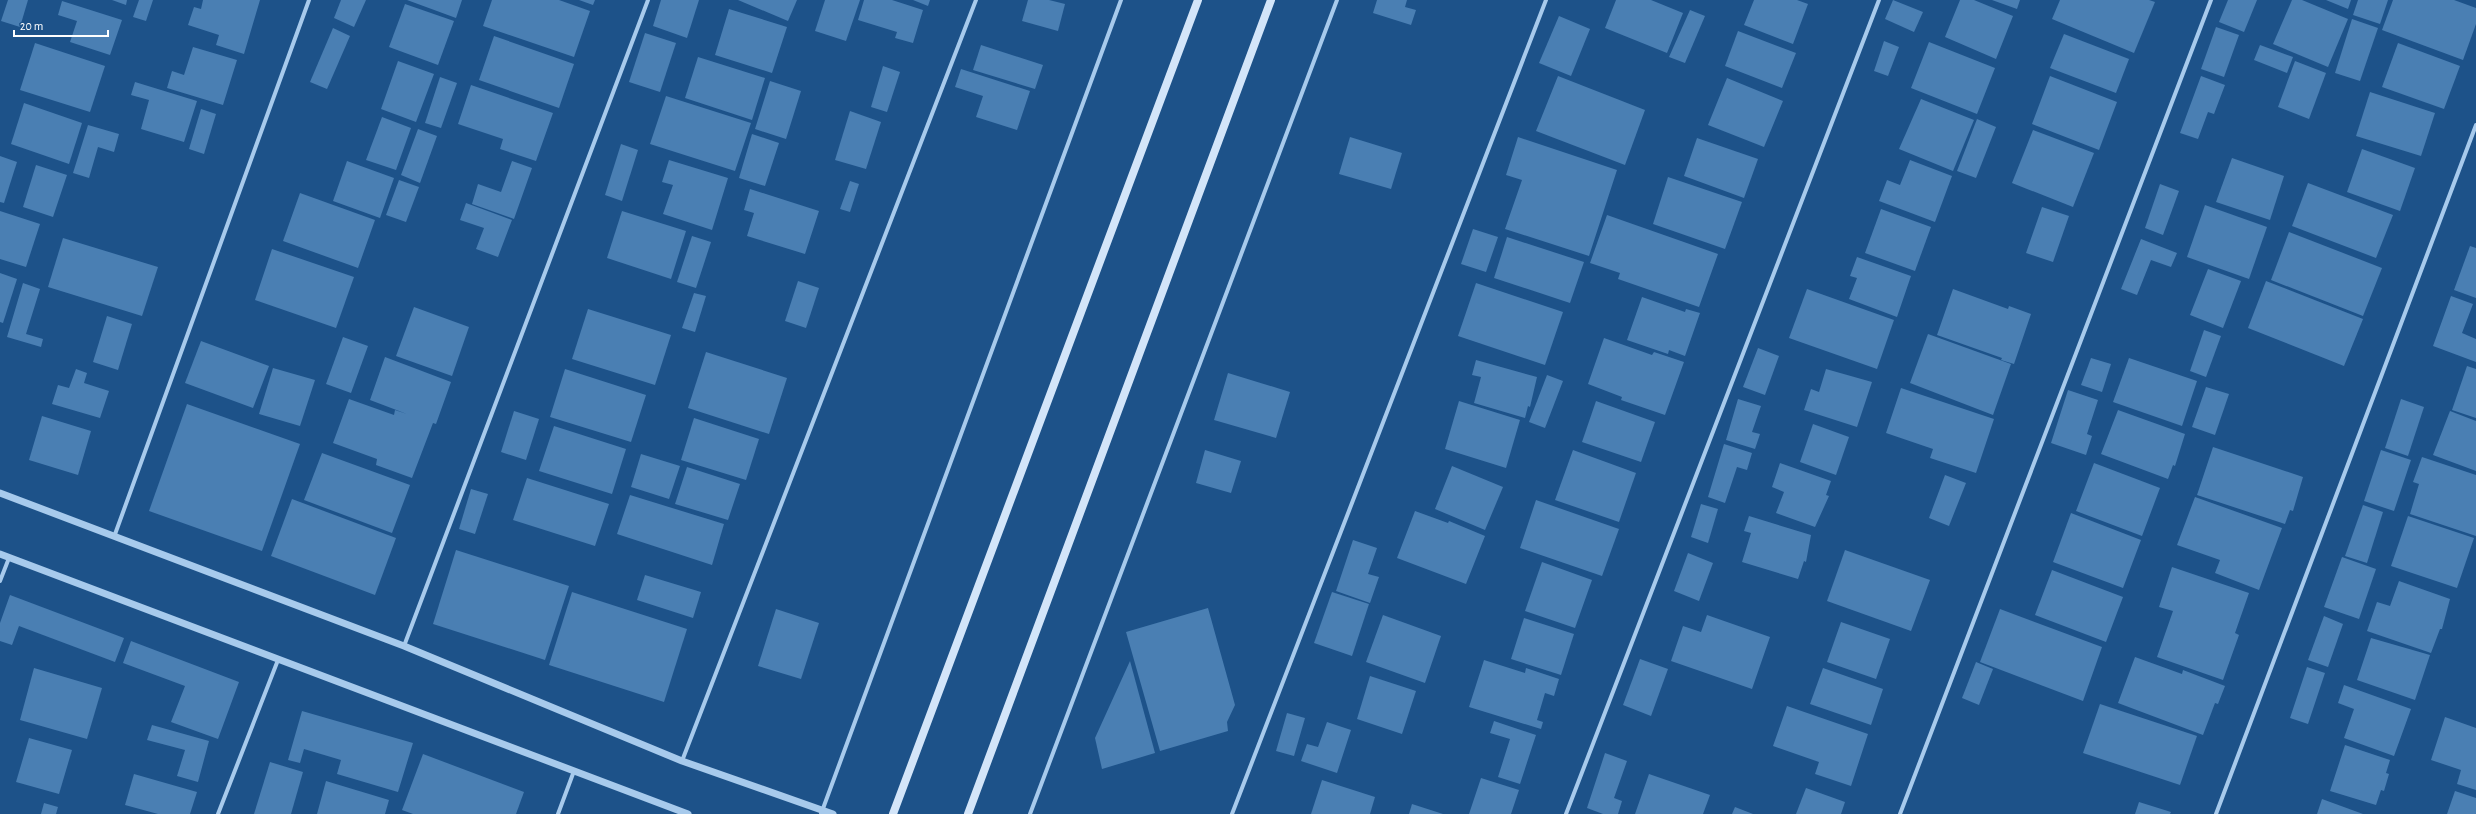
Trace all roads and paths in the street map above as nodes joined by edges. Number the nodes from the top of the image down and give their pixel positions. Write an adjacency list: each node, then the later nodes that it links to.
1 (309, 0): 13 (street)
2 (648, 0): 17 (street)
3 (976, 0): 19 (street)
4 (1122, 0): 21 (street)
5 (1198, 0): 26 (main road)
6 (1271, 0): 27 (main road)
7 (1337, 0): 28 (street)
8 (1546, 0): 29 (street)
9 (1879, 0): 30 (street)
10 (2211, 0): 31 (street)
11 (2476, 125): 32 (street)
12 (0, 493): 13 (street)
13 (114, 537): 17 (street)
14 (0, 554): 15 (street)
15 (9, 558): 16 (street); 18 (street)
16 (0, 581)
17 (404, 646): 19 (street)
18 (278, 660): 20 (street); 22 (street)
19 (682, 761): 21 (street)
20 (574, 771): 23 (street); 24 (street)
21 (822, 812): 25 (street)
22 (218, 814)
23 (558, 814)
24 (688, 814)
25 (833, 814)
26 (893, 814)
27 (968, 814)
28 (1030, 814)
29 (1232, 814)
30 (1566, 814)
31 (1900, 814)
32 (2216, 814)

